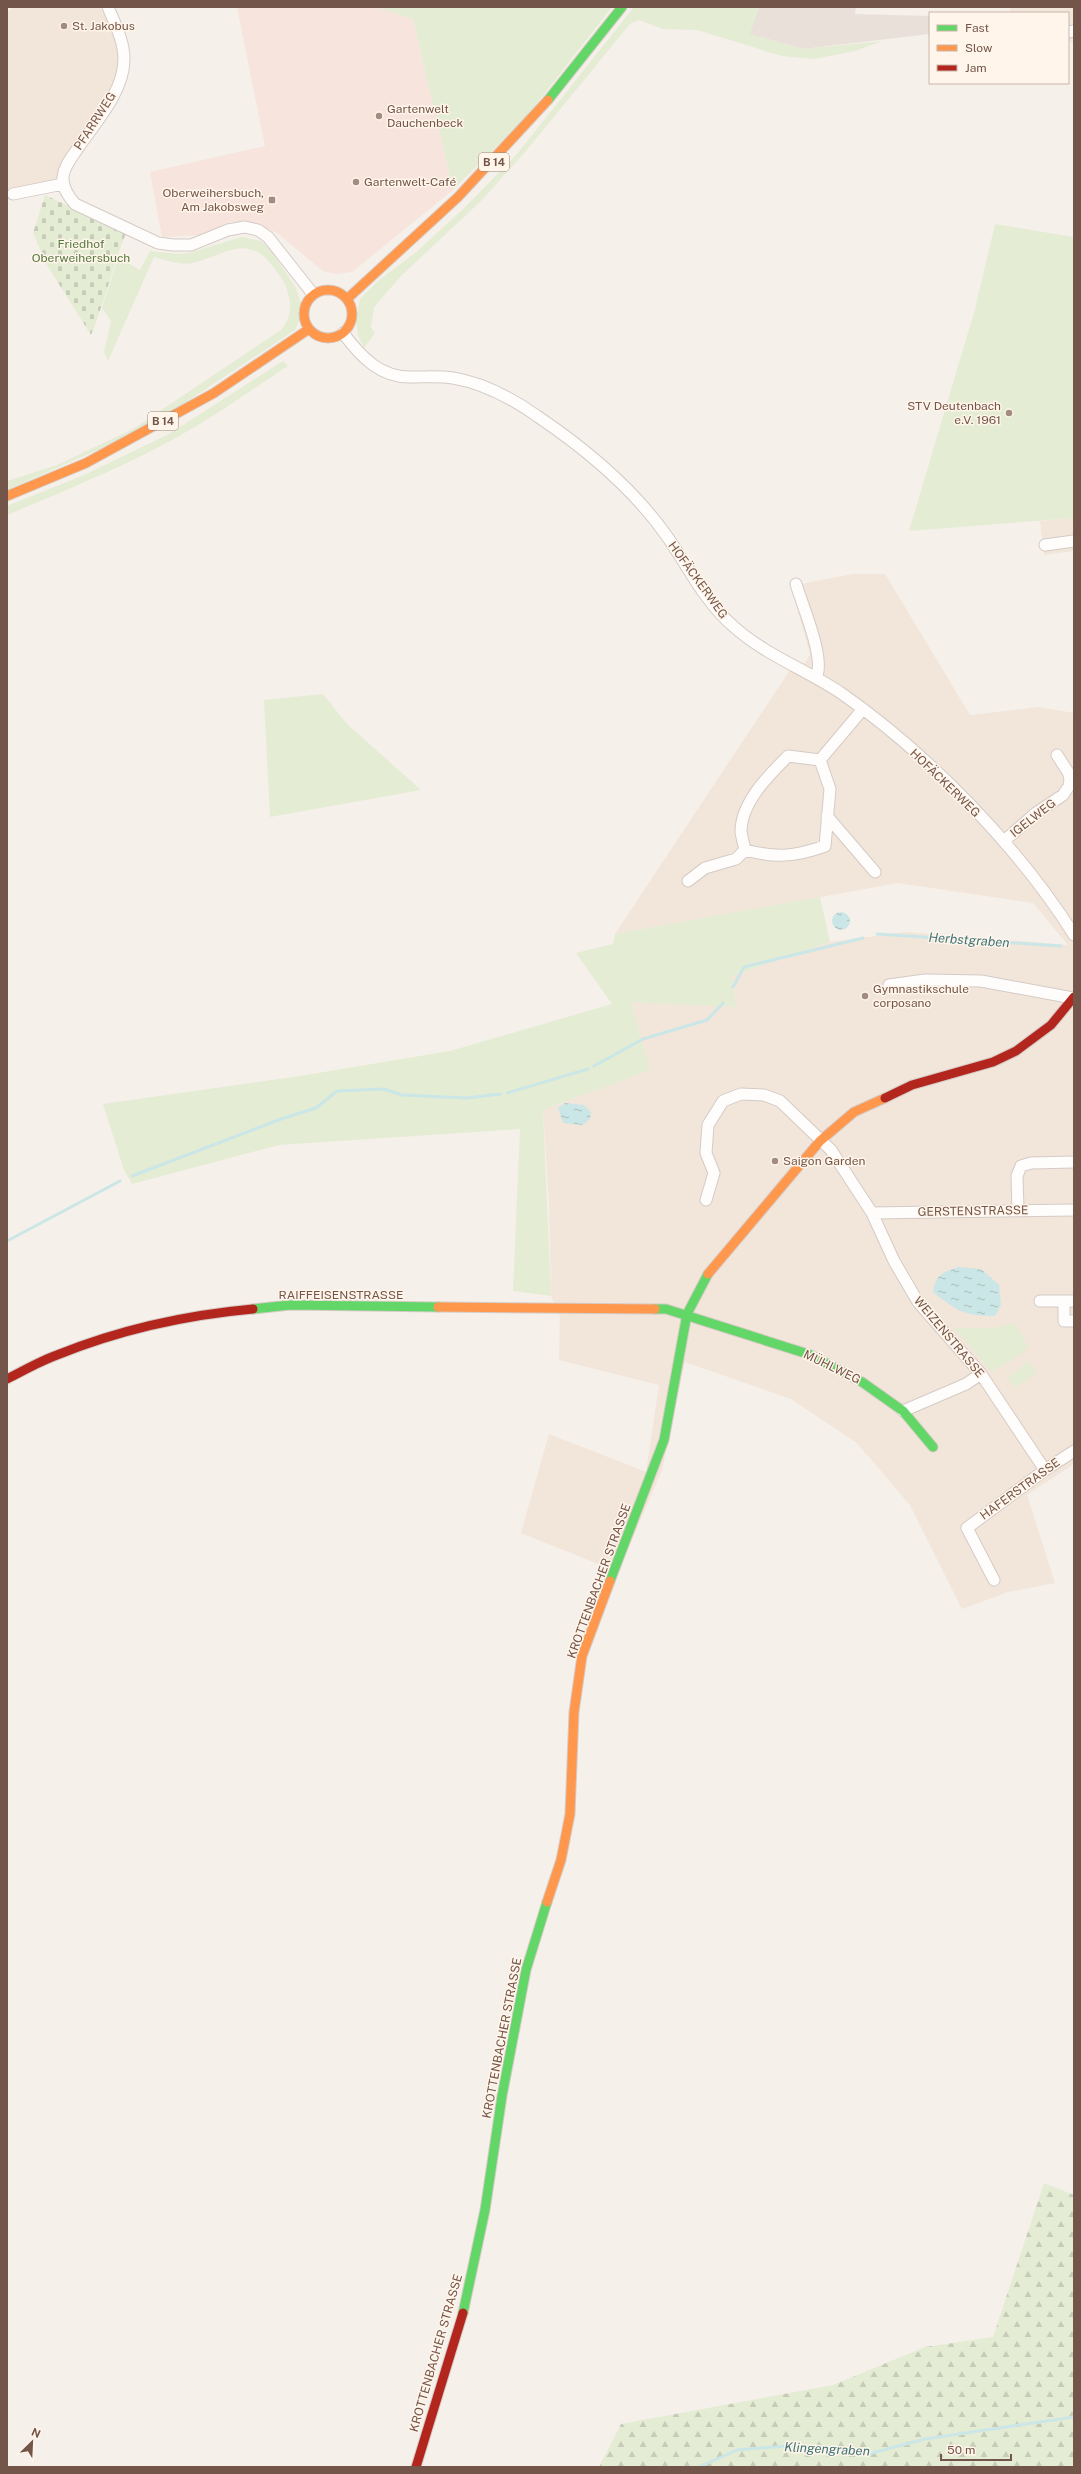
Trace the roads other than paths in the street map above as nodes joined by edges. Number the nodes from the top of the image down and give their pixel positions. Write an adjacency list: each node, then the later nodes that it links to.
1 (108, 7): 3 (street, PFARRWEG)
2 (622, 7): 6 (street, B 14)
3 (63, 184): 4 (street); 5 (street)
4 (13, 194)
5 (313, 294): 6 (street); 7 (street)
6 (347, 299): 8 (street)
7 (308, 329): 8 (street); 9 (street, B 14)
8 (343, 333): 13 (street, HOFÄCKERWEG)
9 (7, 496)
10 (1074, 542): 11 (street)
11 (1045, 545)
12 (796, 584): 13 (street)
13 (816, 678): 14 (street, HOFÄCKERWEG)
14 (863, 709): 16 (street); 18 (street, HOFÄCKERWEG)
15 (1057, 755): 18 (street, IGELWEG)
16 (820, 760): 17 (street); 19 (street)
17 (827, 816): 19 (street); 20 (street)
18 (1004, 841): 22 (street, HOFÄCKERWEG)
19 (745, 850): 21 (street)
20 (875, 872)
21 (688, 882)
22 (1074, 935)
23 (889, 985): 24 (street)
24 (1074, 998): 25 (street, KROTTENBACHER STRASSE)
25 (820, 1141): 27 (street, WEIZENSTRASSE); 30 (street, WEIZENSTRASSE); 33 (street, KROTTENBACHER STRASSE)
26 (1074, 1162): 28 (street)
27 (706, 1200)
28 (1018, 1210): 29 (street, GERSTENSTRASSE); 30 (street, GERSTENSTRASSE)
29 (1074, 1210)
30 (872, 1213): 35 (street, WEIZENSTRASSE)
31 (1040, 1301): 32 (street)
32 (1069, 1301): 34 (street)
33 (687, 1314): 36 (street, RAIFFEISENSTRASSE); 37 (street, MÜHLWEG); 42 (street, KROTTENBACHER STRASSE)
34 (1074, 1321)
35 (981, 1374): 37 (street); 40 (street, WEIZENSTRASSE)
36 (7, 1379)
37 (903, 1412): 38 (street, MÜHLWEG)
38 (933, 1447)
39 (1074, 1452): 40 (street, HAFERSTRASSE)
40 (1045, 1470): 41 (street, HAFERSTRASSE)
41 (994, 1580)
42 (416, 2467)

